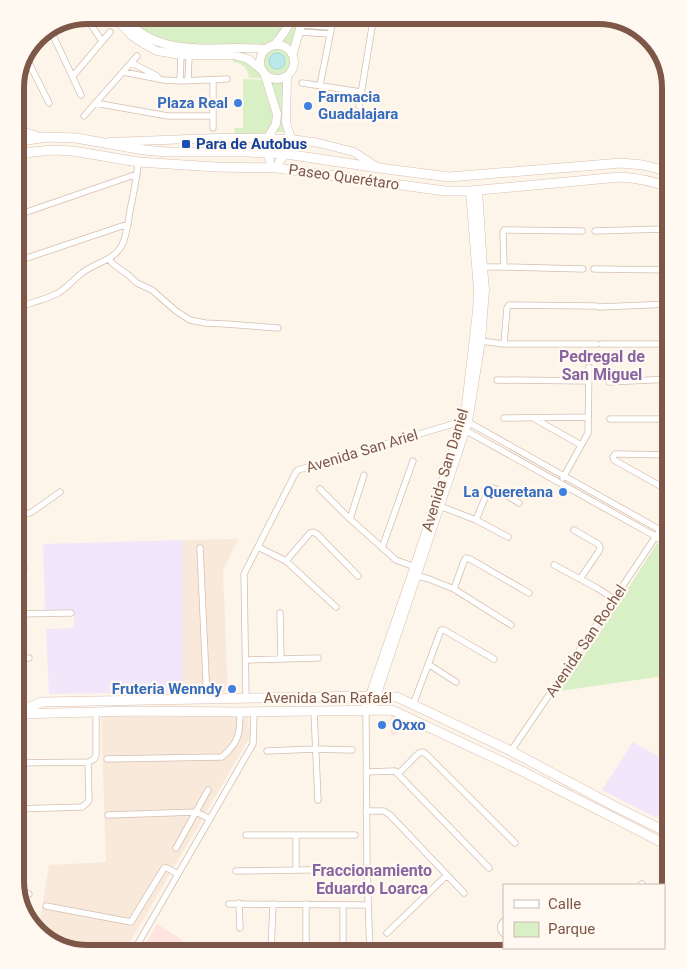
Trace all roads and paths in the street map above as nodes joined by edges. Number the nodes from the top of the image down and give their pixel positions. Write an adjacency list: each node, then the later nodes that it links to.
1 (91, 24): 12 (street)
2 (121, 24): 17 (street)
3 (130, 24): 14 (street)
4 (289, 24): 13 (street)
5 (301, 24): 8 (street)
6 (372, 24): 31 (street)
7 (331, 26): 8 (street); 10 (street)
8 (300, 28): 10 (street); 15 (street)
9 (110, 32): 12 (street)
10 (330, 34): 30 (street)
11 (53, 35): 22 (street)
12 (102, 41): 22 (street)
13 (274, 45): 14 (street); 15 (street)
14 (265, 49): 21 (street)
15 (293, 53): 23 (street)
16 (137, 56): 19 (street)
17 (185, 56): 21 (street); 26 (street); 28 (street)
18 (29, 63): 33 (street)
19 (132, 63): 20 (street); 25 (street)
20 (123, 72): 25 (street); 34 (street)
21 (264, 72): 23 (street); 41 (street)
22 (73, 76): 32 (street)
23 (287, 76): 42 (street)
24 (227, 79): 27 (street)
25 (164, 80): 28 (street)
26 (188, 80): 27 (street); 28 (street)
27 (213, 80): 37 (street)
28 (180, 81)
29 (302, 82): 30 (street)
30 (320, 86): 31 (street)
31 (361, 92): 35 (street)
32 (82, 96)
33 (49, 103)
34 (96, 103): 36 (street); 37 (street)
35 (359, 106)
36 (84, 116)
37 (213, 116): 38 (street)
38 (213, 128)
39 (24, 132): 40 (street)
40 (42, 138): 43 (main road, Paseo Querétaro); 44 (main road, Paseo Querétaro)
41 (267, 138): 42 (street); 44 (street); 46 (street)
42 (291, 139): 47 (street); 50 (street)
43 (24, 141)
44 (103, 142): 46 (main road, Paseo Querétaro)
45 (24, 153): 48 (main road, Paseo Querétaro)
46 (269, 153): 47 (main road, Paseo Querétaro); 49 (street)
47 (286, 154): 49 (street); 50 (main road, Paseo Querétaro)
48 (138, 162): 49 (main road, Paseo Querétaro); 52 (street)
49 (274, 168): 54 (main road, Paseo Querétaro)
50 (379, 168): 51 (main road, Paseo Querétaro)
51 (662, 170)
52 (137, 174): 55 (street); 56 (street)
53 (662, 185): 54 (main road, Paseo Querétaro)
54 (474, 190): 63 (street, Avenida San Daniel); 69 (street, Avenida San Daniel)
55 (24, 213)
56 (128, 224): 60 (street); 61 (street)
57 (582, 230): 62 (street)
58 (662, 230): 59 (street)
59 (595, 231)
60 (109, 258): 68 (street); 70 (street)
61 (24, 259)
62 (504, 266): 63 (street); 64 (street)
63 (483, 267): 69 (street, Avenida San Daniel)
64 (583, 269)
65 (594, 269): 66 (street)
66 (662, 270)
67 (662, 304): 72 (street)
68 (24, 305)
69 (480, 311): 71 (street, Avenida San Daniel); 84 (street, Avenida San Daniel)
70 (278, 328)
71 (481, 341): 72 (street); 84 (street, Avenida San Daniel)
72 (504, 344): 73 (street)
73 (662, 344)
74 (589, 367): 77 (street)
75 (662, 379): 78 (street)
76 (497, 380): 77 (street)
77 (589, 381): 79 (street)
78 (609, 382)
79 (588, 417): 81 (street); 85 (street)
80 (504, 418): 81 (street)
81 (534, 418): 85 (street)
82 (610, 419): 83 (street)
83 (662, 419)
84 (463, 425): 89 (street); 90 (street); 95 (street, Avenida San Daniel); 105 (street, Avenida San Ariel)
85 (581, 445): 89 (street)
86 (662, 455): 91 (street)
87 (413, 461): 106 (street)
88 (364, 475): 97 (street)
89 (564, 476): 90 (street); 100 (street)
90 (560, 483): 101 (street)
91 (662, 487)
92 (320, 489): 97 (street)
93 (60, 492): 96 (street)
94 (519, 503): 98 (street)
95 (437, 505): 98 (street); 109 (street, Avenida San Daniel)
96 (24, 515)
97 (350, 519): 106 (street)
98 (476, 520): 102 (street)
99 (574, 530): 111 (street)
100 (660, 530): 101 (street, Avenida San Rochel)
101 (655, 536): 103 (street); 114 (street, Avenida San Rochel)
102 (508, 537)
103 (662, 540)
104 (200, 548): 131 (street)
105 (258, 548): 107 (street); 125 (street, Avenida San Ariel)
106 (382, 548): 109 (street)
107 (286, 560): 110 (street); 115 (street)
108 (554, 565): 111 (street)
109 (415, 571): 112 (street); 128 (street, Avenida San Daniel)
110 (358, 576)
111 (580, 579): 114 (street)
112 (454, 589): 113 (street); 119 (street)
113 (530, 593)
114 (614, 599): 146 (street, Avenida San Rochel)
115 (336, 607)
116 (71, 612): 117 (street)
117 (24, 614)
118 (280, 614): 123 (street)
119 (510, 625)
120 (24, 658): 121 (street)
121 (29, 658)
122 (318, 658): 123 (street)
123 (281, 659): 125 (street)
124 (494, 659): 126 (street)
125 (246, 660): 129 (street, Avenida San Ariel)
126 (428, 664): 127 (street); 132 (street)
127 (456, 682)
128 (372, 697): 129 (main road, Avenida San Rafaél); 132 (main road, Avenida San Rafaél); 139 (street, Avenida San Daniel)
129 (246, 699): 131 (main road, Avenida San Rafaél)
130 (134, 700): 131 (main road, Avenida San Rafaél); 133 (main road, Avenida San Rafaél); 135 (street)
131 (207, 700)
132 (413, 705): 141 (main road, Avenida San Rafaél)
133 (24, 710)
134 (314, 710): 138 (main road, Avenida San Rafaél); 139 (main road, Avenida San Rafaél); 143 (street)
135 (134, 711): 136 (main road, Avenida San Rafaél); 137 (main road, Avenida San Rafaél)
136 (96, 712): 140 (main road, Avenida San Rafaél); 148 (street)
137 (240, 712): 138 (main road, Avenida San Rafaél); 147 (street)
138 (254, 712): 158 (street)
139 (368, 712): 142 (main road, Avenida San Rafaél); 150 (street)
140 (24, 714)
141 (478, 736): 142 (street); 146 (main road, Avenida San Rafaél)
142 (472, 748): 164 (main road, Avenida San Rafaél)
143 (315, 749): 144 (street); 145 (street); 153 (street)
144 (267, 750)
145 (352, 750)
146 (511, 751): 159 (main road, Avenida San Rafaél)
147 (107, 759)
148 (88, 762): 149 (street); 154 (street)
149 (24, 763)
150 (366, 772): 151 (street); 155 (street)
151 (398, 774): 166 (street); 168 (street)
152 (208, 790): 156 (street)
153 (318, 800)
154 (24, 809)
155 (366, 811): 170 (street); 173 (street)
156 (196, 812): 157 (street); 158 (street); 167 (street)
157 (108, 814)
158 (210, 819): 172 (street)
159 (662, 830)
160 (246, 835): 161 (street)
161 (296, 835): 162 (street); 169 (street)
162 (355, 835)
163 (662, 836): 164 (street)
164 (658, 840): 165 (main road, Avenida San Rafaél)
165 (662, 842)
166 (515, 843)
167 (176, 848)
168 (489, 868)
169 (296, 870): 170 (street); 171 (street)
170 (367, 870): 182 (street)
171 (236, 871)
172 (178, 874): 183 (street); 188 (street)
173 (447, 875): 175 (street); 186 (street)
174 (25, 893): 176 (street)
175 (464, 893)
176 (29, 894)
177 (229, 904): 178 (street)
178 (239, 904): 179 (street); 185 (street)
179 (273, 904): 180 (street); 189 (street)
180 (306, 904): 181 (street); 190 (street)
181 (343, 905): 182 (street); 191 (street)
182 (368, 905): 192 (street)
183 (46, 906)
184 (503, 922): 187 (street)
185 (240, 928)
186 (387, 933)
187 (503, 934)
188 (137, 945)
189 (271, 945)
190 (306, 945)
191 (343, 945)
192 (370, 945)

